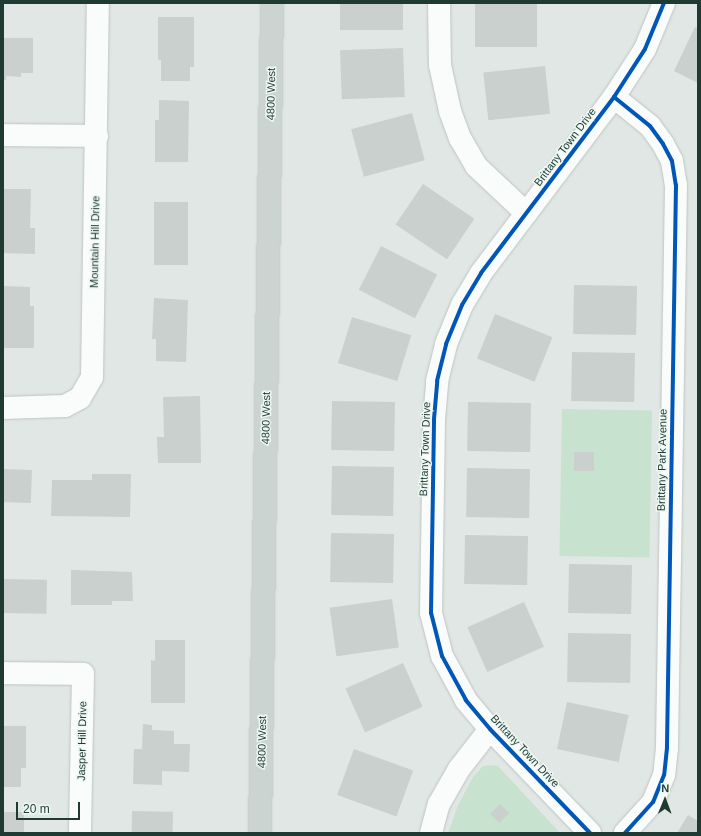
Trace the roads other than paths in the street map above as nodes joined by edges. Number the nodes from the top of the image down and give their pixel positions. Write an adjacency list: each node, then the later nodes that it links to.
1 (98, 3): 7 (street, Mountain Hill Drive)
2 (272, 3): 13 (main road, 4800 West)
3 (440, 3): 8 (street)
4 (664, 3): 5 (street, Brittany Town Drive)
5 (614, 97): 8 (street, Brittany Town Drive); 16 (street, Brittany Park Avenue)
6 (3, 135): 7 (street)
7 (97, 136): 9 (street, Mountain Hill Drive)
8 (526, 213): 11 (street, Brittany Town Drive)
9 (3, 408)
10 (3, 673): 12 (street, Jasper Hill Drive)
11 (490, 729): 14 (street); 15 (street, Brittany Town Drive)
12 (80, 833)
13 (260, 833)
14 (431, 833)
15 (590, 833)
16 (625, 833)

